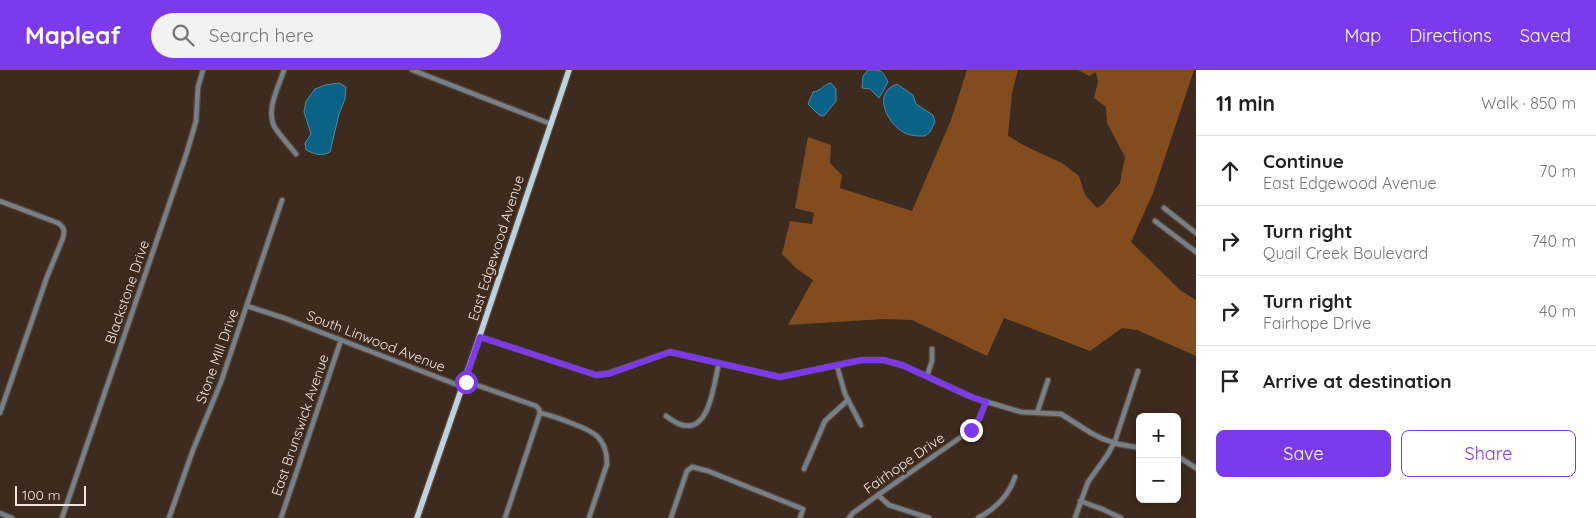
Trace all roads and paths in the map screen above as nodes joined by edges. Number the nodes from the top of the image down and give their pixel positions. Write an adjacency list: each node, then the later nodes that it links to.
1 (203, 70): 42 (street, Blackstone Drive)
2 (284, 70): 6 (street)
3 (412, 70): 5 (street)
4 (569, 70): 5 (main road, East Edgewood Avenue)
5 (551, 124): 14 (main road, East Edgewood Avenue)
6 (296, 154)
7 (282, 200): 13 (street, Stone Mill Drive)
8 (0, 202): 27 (street)
9 (1164, 208): 11 (street)
10 (1155, 221): 12 (street)
11 (1196, 233)
12 (1196, 252)
13 (247, 306): 15 (street, South Linwood Avenue); 43 (street, Stone Mill Drive)
14 (480, 337): 17 (street); 22 (main road, East Edgewood Avenue)
15 (340, 340): 22 (street, South Linwood Avenue); 44 (street, East Brunswick Avenue)
16 (932, 349): 20 (street)
17 (719, 363): 18 (street); 28 (street)
18 (837, 366): 20 (street); 23 (street)
19 (1138, 371): 30 (street)
20 (927, 376): 24 (street)
21 (1048, 380): 25 (street)
22 (464, 383): 26 (street, South Linwood Avenue); 45 (main road, East Edgewood Avenue)
23 (848, 400): 29 (street); 36 (street)
24 (986, 402): 25 (street); 38 (street, Fairhope Drive)
25 (1037, 412): 30 (street)
26 (540, 413): 46 (street); 47 (street, South Linwood Avenue)
27 (0, 414)
28 (666, 416)
29 (861, 425)
30 (1114, 443): 31 (street); 39 (street)
31 (1136, 447)
32 (1180, 458): 34 (street)
33 (1196, 459): 34 (street)
34 (1191, 464): 35 (street)
35 (1196, 468)
36 (804, 469)
37 (1015, 477): 52 (street)
38 (878, 495): 50 (street, Fairhope Drive); 51 (street)
39 (1080, 501): 53 (street); 54 (street)
40 (0, 514): 41 (street)
41 (12, 518)
42 (62, 518)
43 (169, 518)
44 (281, 518)
45 (417, 518)
46 (505, 518)
47 (589, 518)
48 (671, 518): 49 (street)
49 (800, 518)
50 (849, 518)
51 (929, 518)
52 (979, 518)
53 (1075, 518)
54 (1121, 518)

